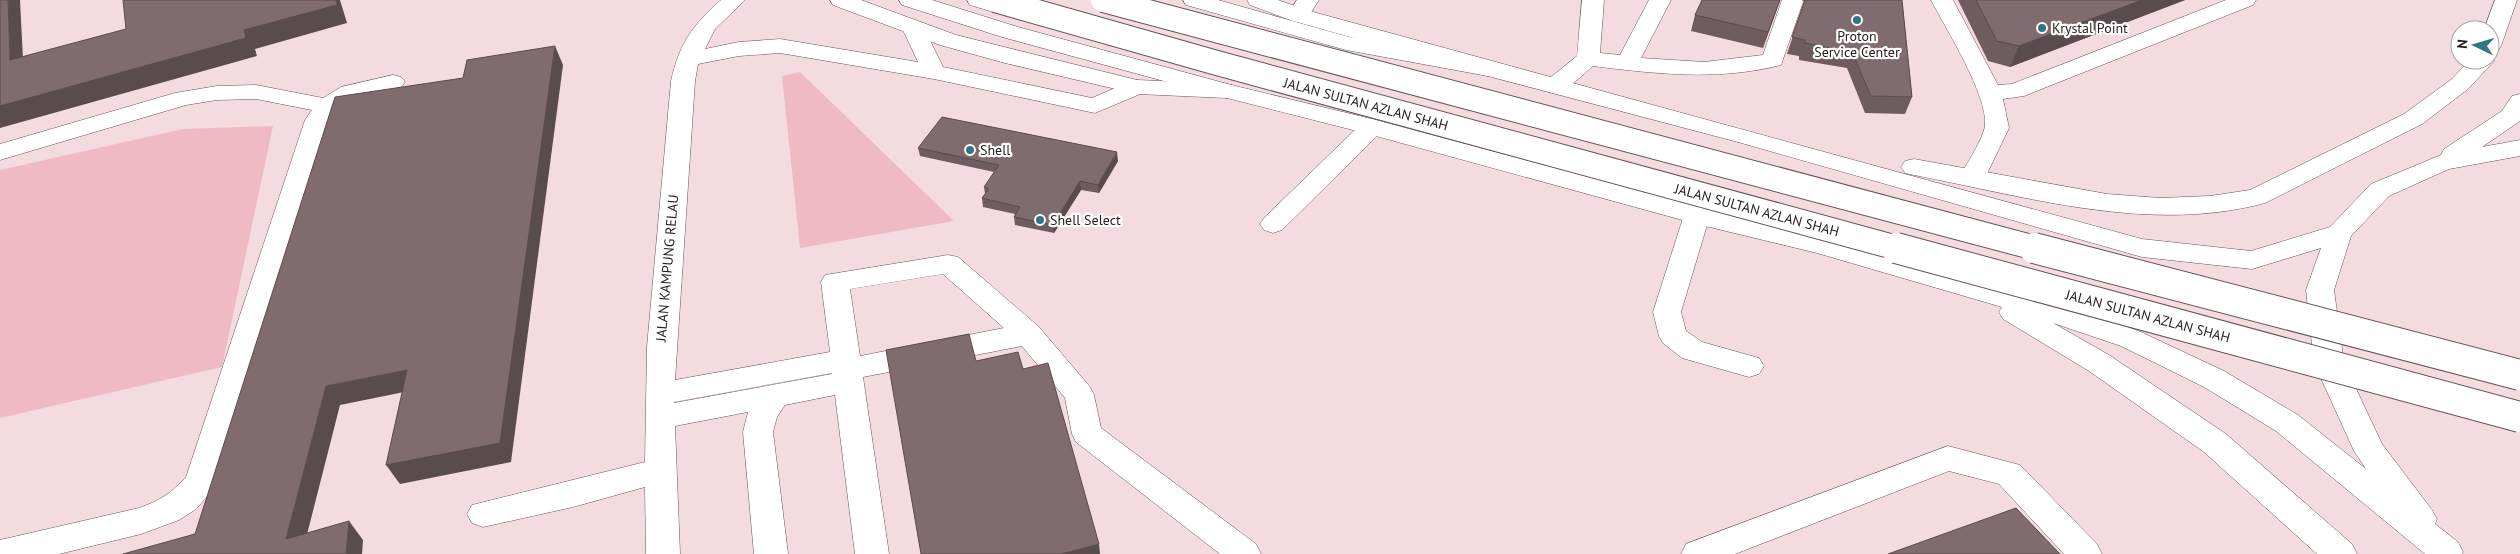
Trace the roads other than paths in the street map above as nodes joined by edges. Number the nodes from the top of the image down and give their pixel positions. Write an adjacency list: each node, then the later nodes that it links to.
1 (734, 0): 19 (main road, JALAN KAMPUNG RELAU)
2 (841, 0): 17 (main road, JALAN SULTAN AZLAN SHAH)
3 (910, 0): 27 (main road)
4 (978, 0): 31 (main road, JALAN SULTAN AZLAN SHAH)
5 (995, 0): 48 (main road, JALAN SULTAN AZLAN SHAH, bridge)
6 (1103, 0): 45 (main road, bridge)
7 (1194, 0): 21 (main road)
8 (1258, 0): 15 (main road)
9 (1594, 0): 18 (main road)
10 (1660, 0): 20 (main road)
11 (1942, 0): 28 (main road)
12 (2245, 0): 28 (main road)
13 (2506, 0): 16 (main road)
14 (1792, 2): 20 (main road)
15 (1303, 7): 21 (main road)
16 (2499, 20)
17 (913, 28): 23 (main road); 26 (main road, JALAN SULTAN AZLAN SHAH)
18 (1588, 58): 20 (main road); 25 (main road)
19 (688, 59): 23 (main road); 47 (main road, JALAN KAMPUNG RELAU)
20 (1627, 63)
21 (1488, 69): 25 (main road)
22 (2473, 70): 37 (main road)
23 (934, 72): 26 (main road)
24 (393, 82): 30 (main road)
25 (1554, 86): 33 (main road)
26 (1137, 87): 27 (main road, JALAN SULTAN AZLAN SHAH)
27 (1227, 92): 31 (main road, JALAN SULTAN AZLAN SHAH)
28 (1989, 93): 37 (main road)
29 (2520, 101): 36 (main road)
30 (326, 106): 35 (main road); 52 (main road)
31 (1310, 112): 32 (main road, JALAN SULTAN AZLAN SHAH)
32 (1372, 127): 38 (main road, JALAN SULTAN AZLAN SHAH); 39 (main road)
33 (1747, 137): 37 (main road); 40 (main road)
34 (2520, 148): 36 (main road)
35 (0, 152)
36 (2443, 162): 40 (main road)
37 (1972, 178)
38 (1697, 215): 41 (main road, JALAN SULTAN AZLAN SHAH); 43 (main road)
39 (1273, 224)
40 (2339, 233): 51 (main road)
41 (1958, 283): 51 (main road, JALAN SULTAN AZLAN SHAH); 59 (main road)
42 (1029, 334): 44 (main road); 44 (main road); 56 (main road)
43 (1749, 366)
44 (845, 371): 46 (main road); 47 (main road); 55 (main road)
45 (2520, 375)
46 (776, 395): 47 (main road); 54 (main road)
47 (659, 405): 49 (main road, JALAN KAMPUNG RELAU)
48 (2520, 417)
49 (661, 470): 50 (main road); 53 (main road, JALAN KAMPUNG RELAU)
50 (483, 514)
51 (2447, 553)
52 (1, 554)
53 (663, 554)
54 (771, 554)
55 (872, 554)
56 (1244, 554)
57 (1698, 554): 58 (main road)
58 (2085, 554)
59 (2340, 554)

